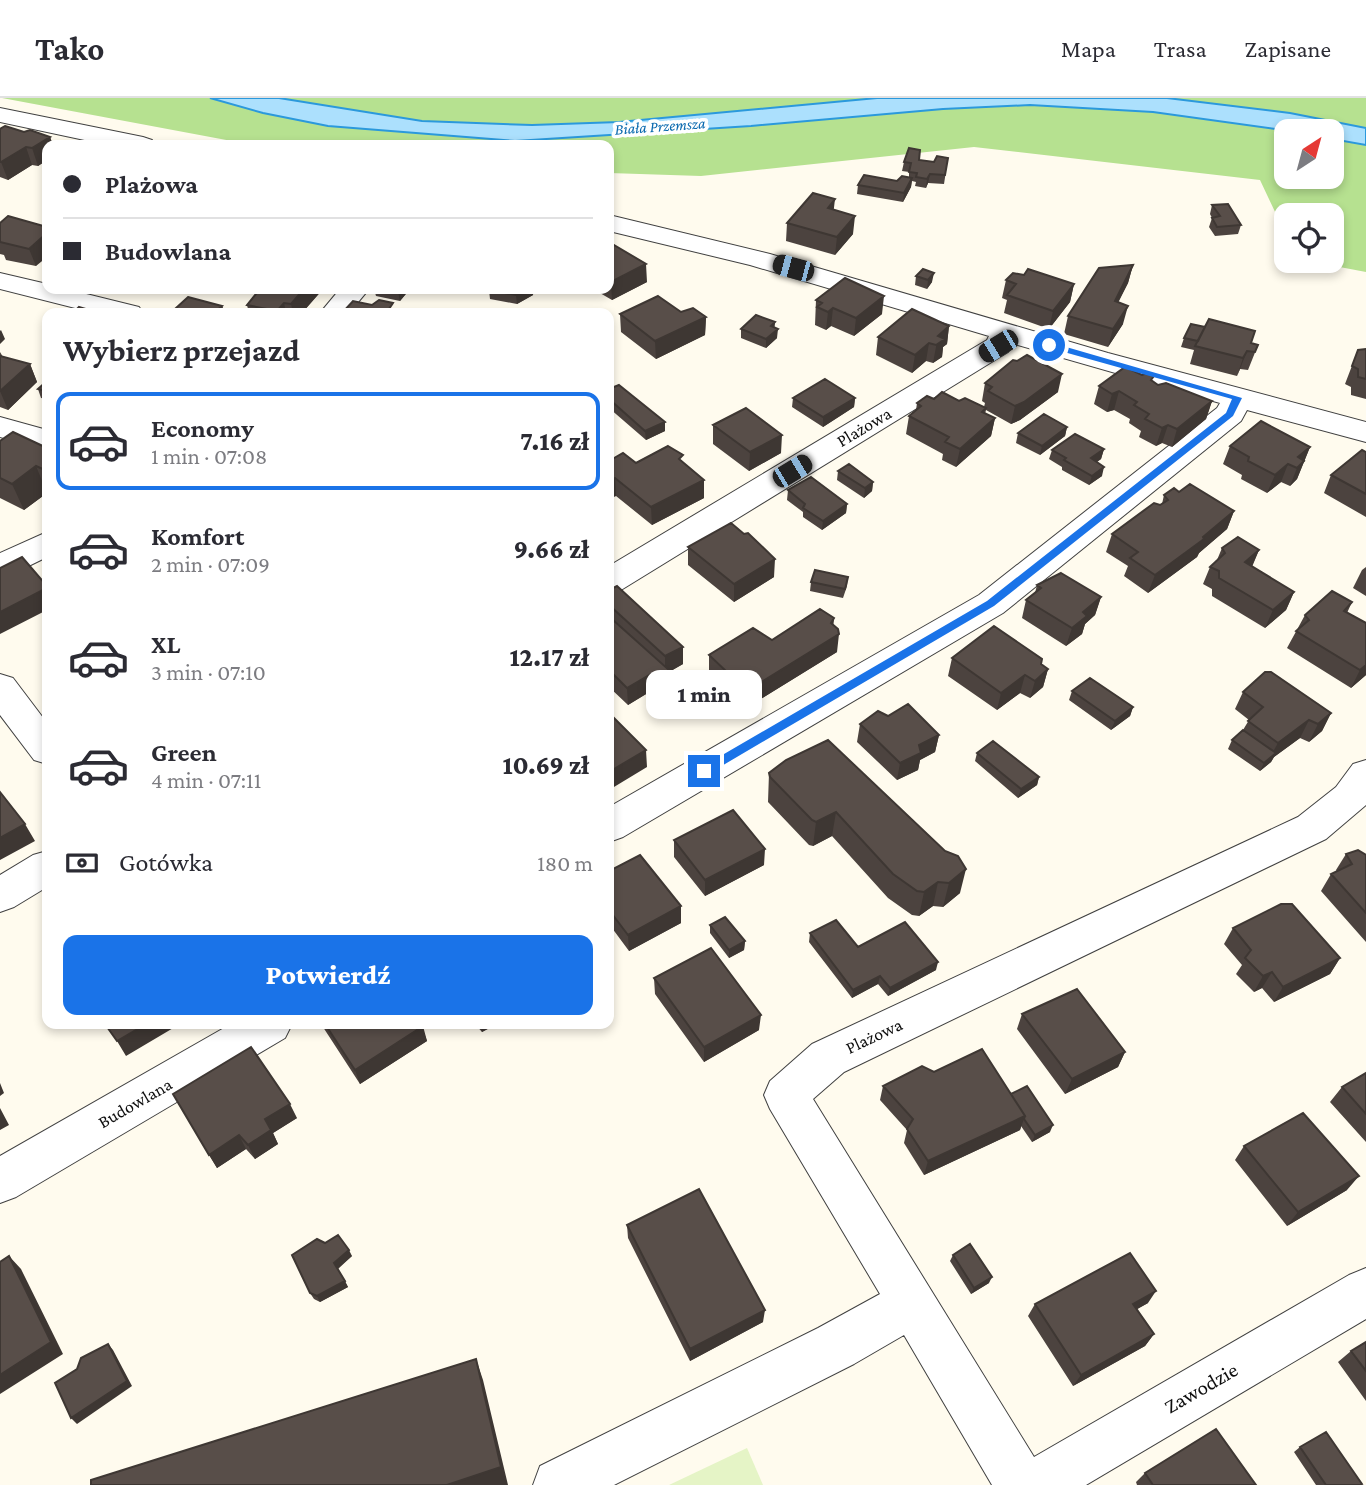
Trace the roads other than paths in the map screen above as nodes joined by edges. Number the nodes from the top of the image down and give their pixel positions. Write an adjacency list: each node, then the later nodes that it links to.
1 (0, 115): 2 (street)
2 (119, 140)
3 (614, 224): 10 (street)
4 (0, 281): 5 (street)
5 (42, 291)
6 (52, 294): 8 (street)
7 (351, 294): 9 (street)
8 (109, 308)
9 (338, 308)
10 (1006, 332): 11 (street); 17 (street, Plażowa)
11 (1238, 398): 13 (street); 21 (street)
12 (0, 427): 14 (street)
13 (1366, 432)
14 (42, 439)
15 (42, 546): 16 (street)
16 (0, 568)
17 (614, 579)
18 (0, 688): 19 (street)
19 (42, 743)
20 (1366, 775): 27 (street, Plażowa)
21 (614, 823)
22 (42, 870): 23 (street)
23 (0, 895)
24 (261, 1029): 25 (street, Budowlana)
25 (0, 1181)
26 (1366, 1292): 30 (street, Zawodzie)
27 (912, 1303): 28 (street); 29 (street, Plażowa)
28 (559, 1485)
29 (1022, 1485)
30 (1036, 1485)

